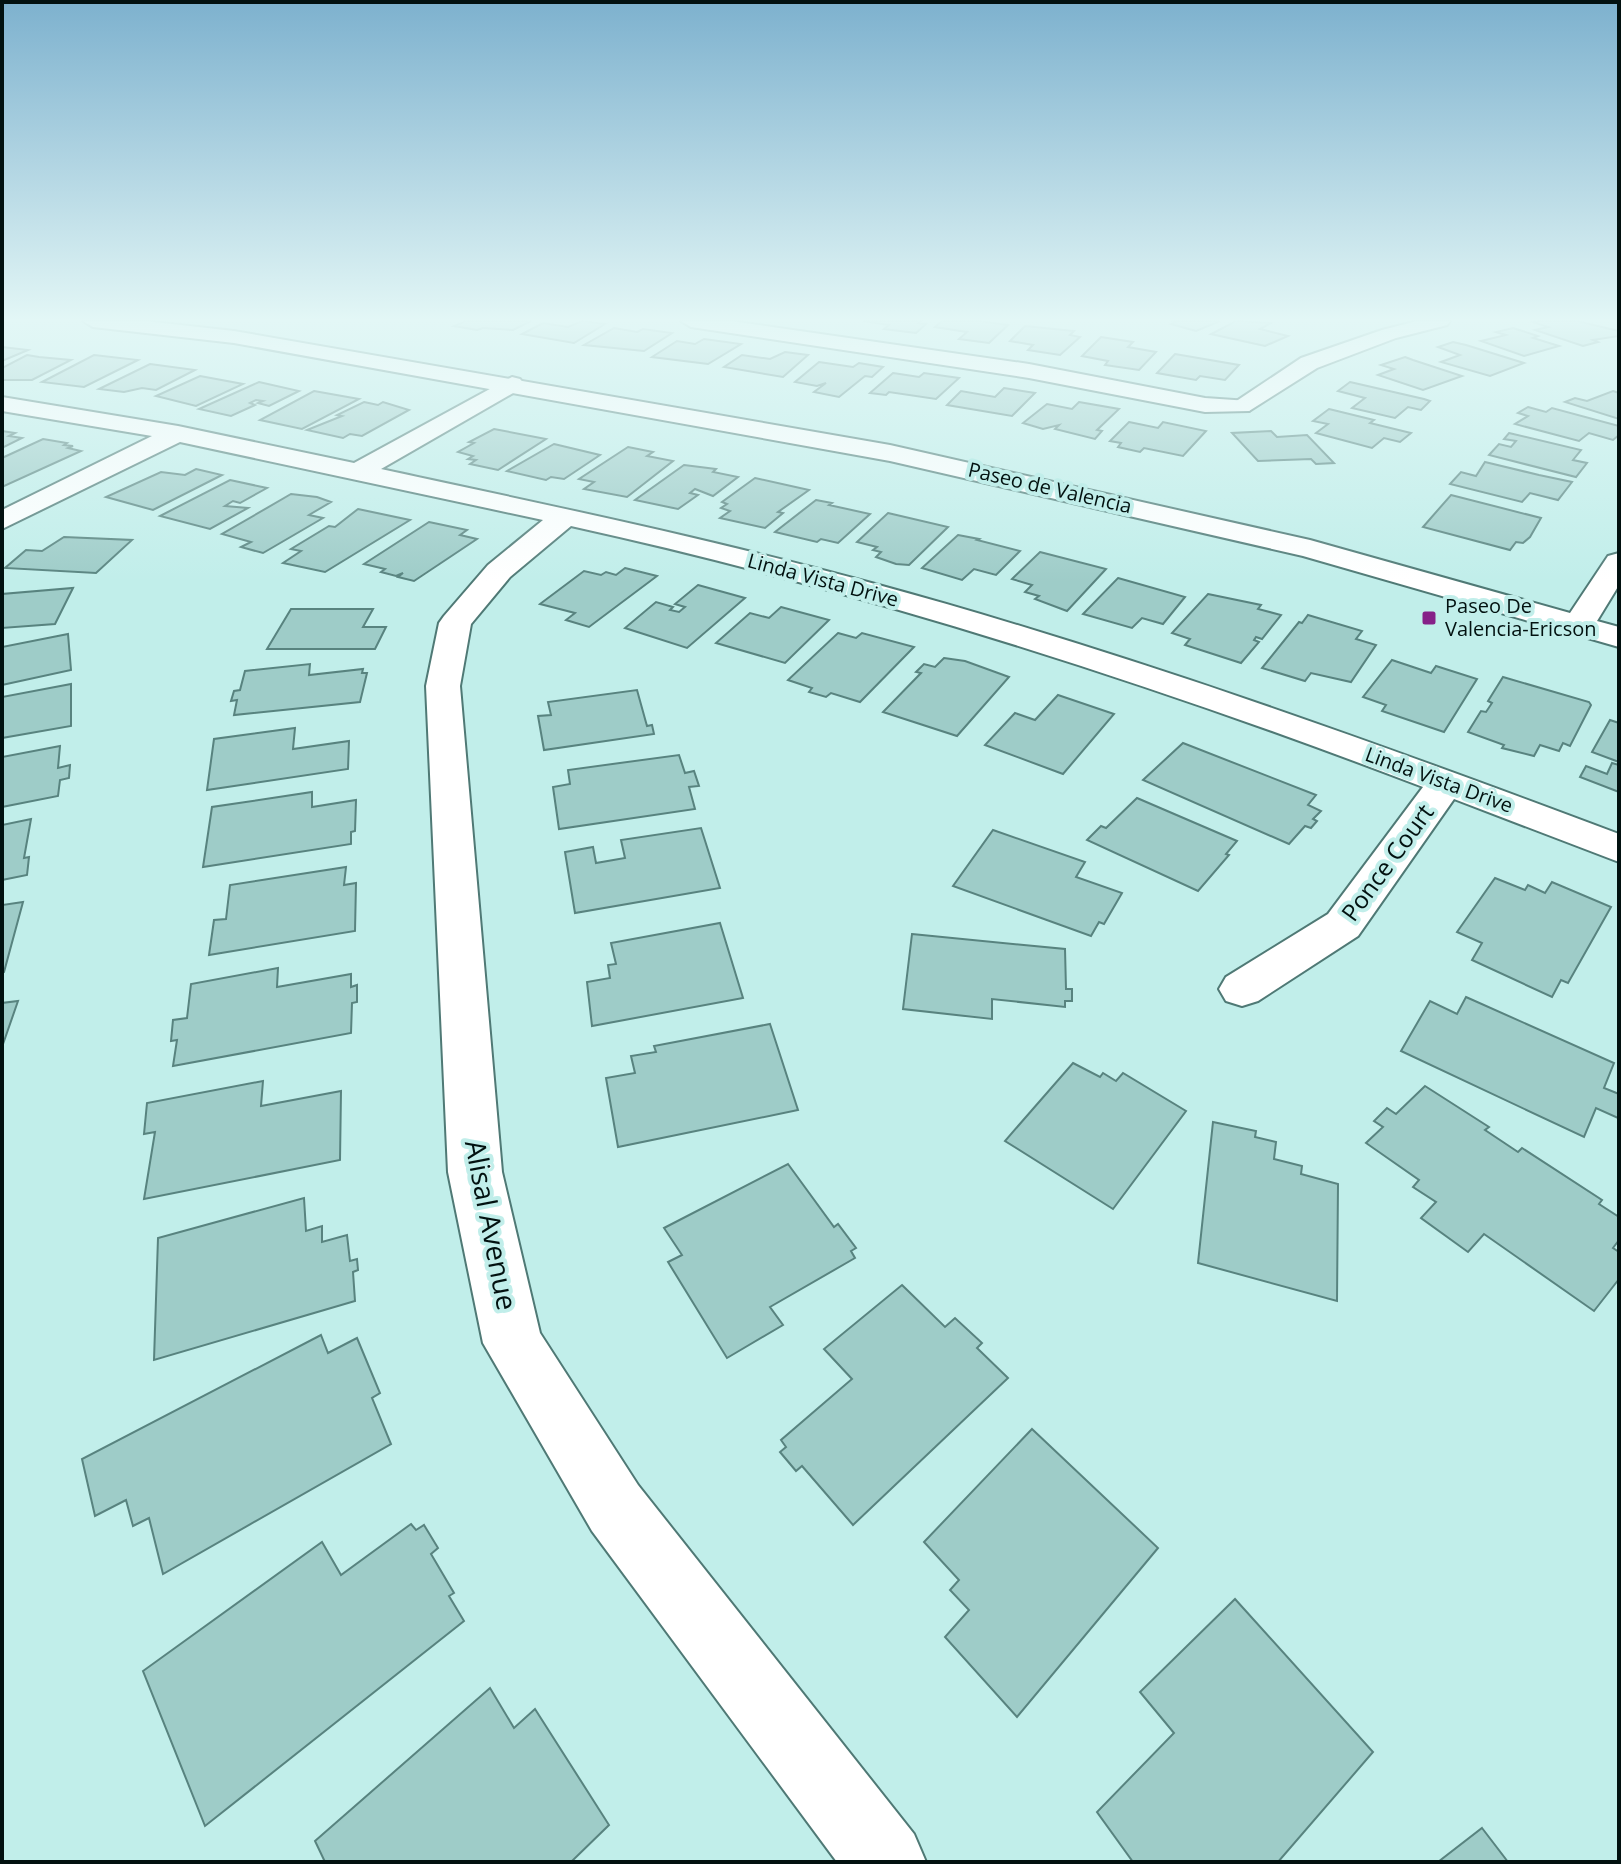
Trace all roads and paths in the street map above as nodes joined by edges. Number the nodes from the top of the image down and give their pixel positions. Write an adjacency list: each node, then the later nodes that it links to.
1 (26, 408): 4 (street, Linda Vista Drive)
2 (470, 408): 5 (street)
3 (643, 408): 9 (street, Paseo de Valencia)
4 (178, 433): 5 (street, Linda Vista Drive); 7 (street)
5 (358, 472): 6 (street, Linda Vista Drive)
6 (565, 517): 11 (street, Linda Vista Drive); 14 (street, Alisal Avenue)
7 (2, 521)
8 (1619, 562): 9 (street)
9 (1579, 623): 10 (street, Paseo de Valencia)
10 (1619, 637)
11 (1447, 782): 12 (street, Linda Vista Drive); 13 (street, Ponce Court)
12 (1619, 849)
13 (1242, 989)
14 (886, 1862)

